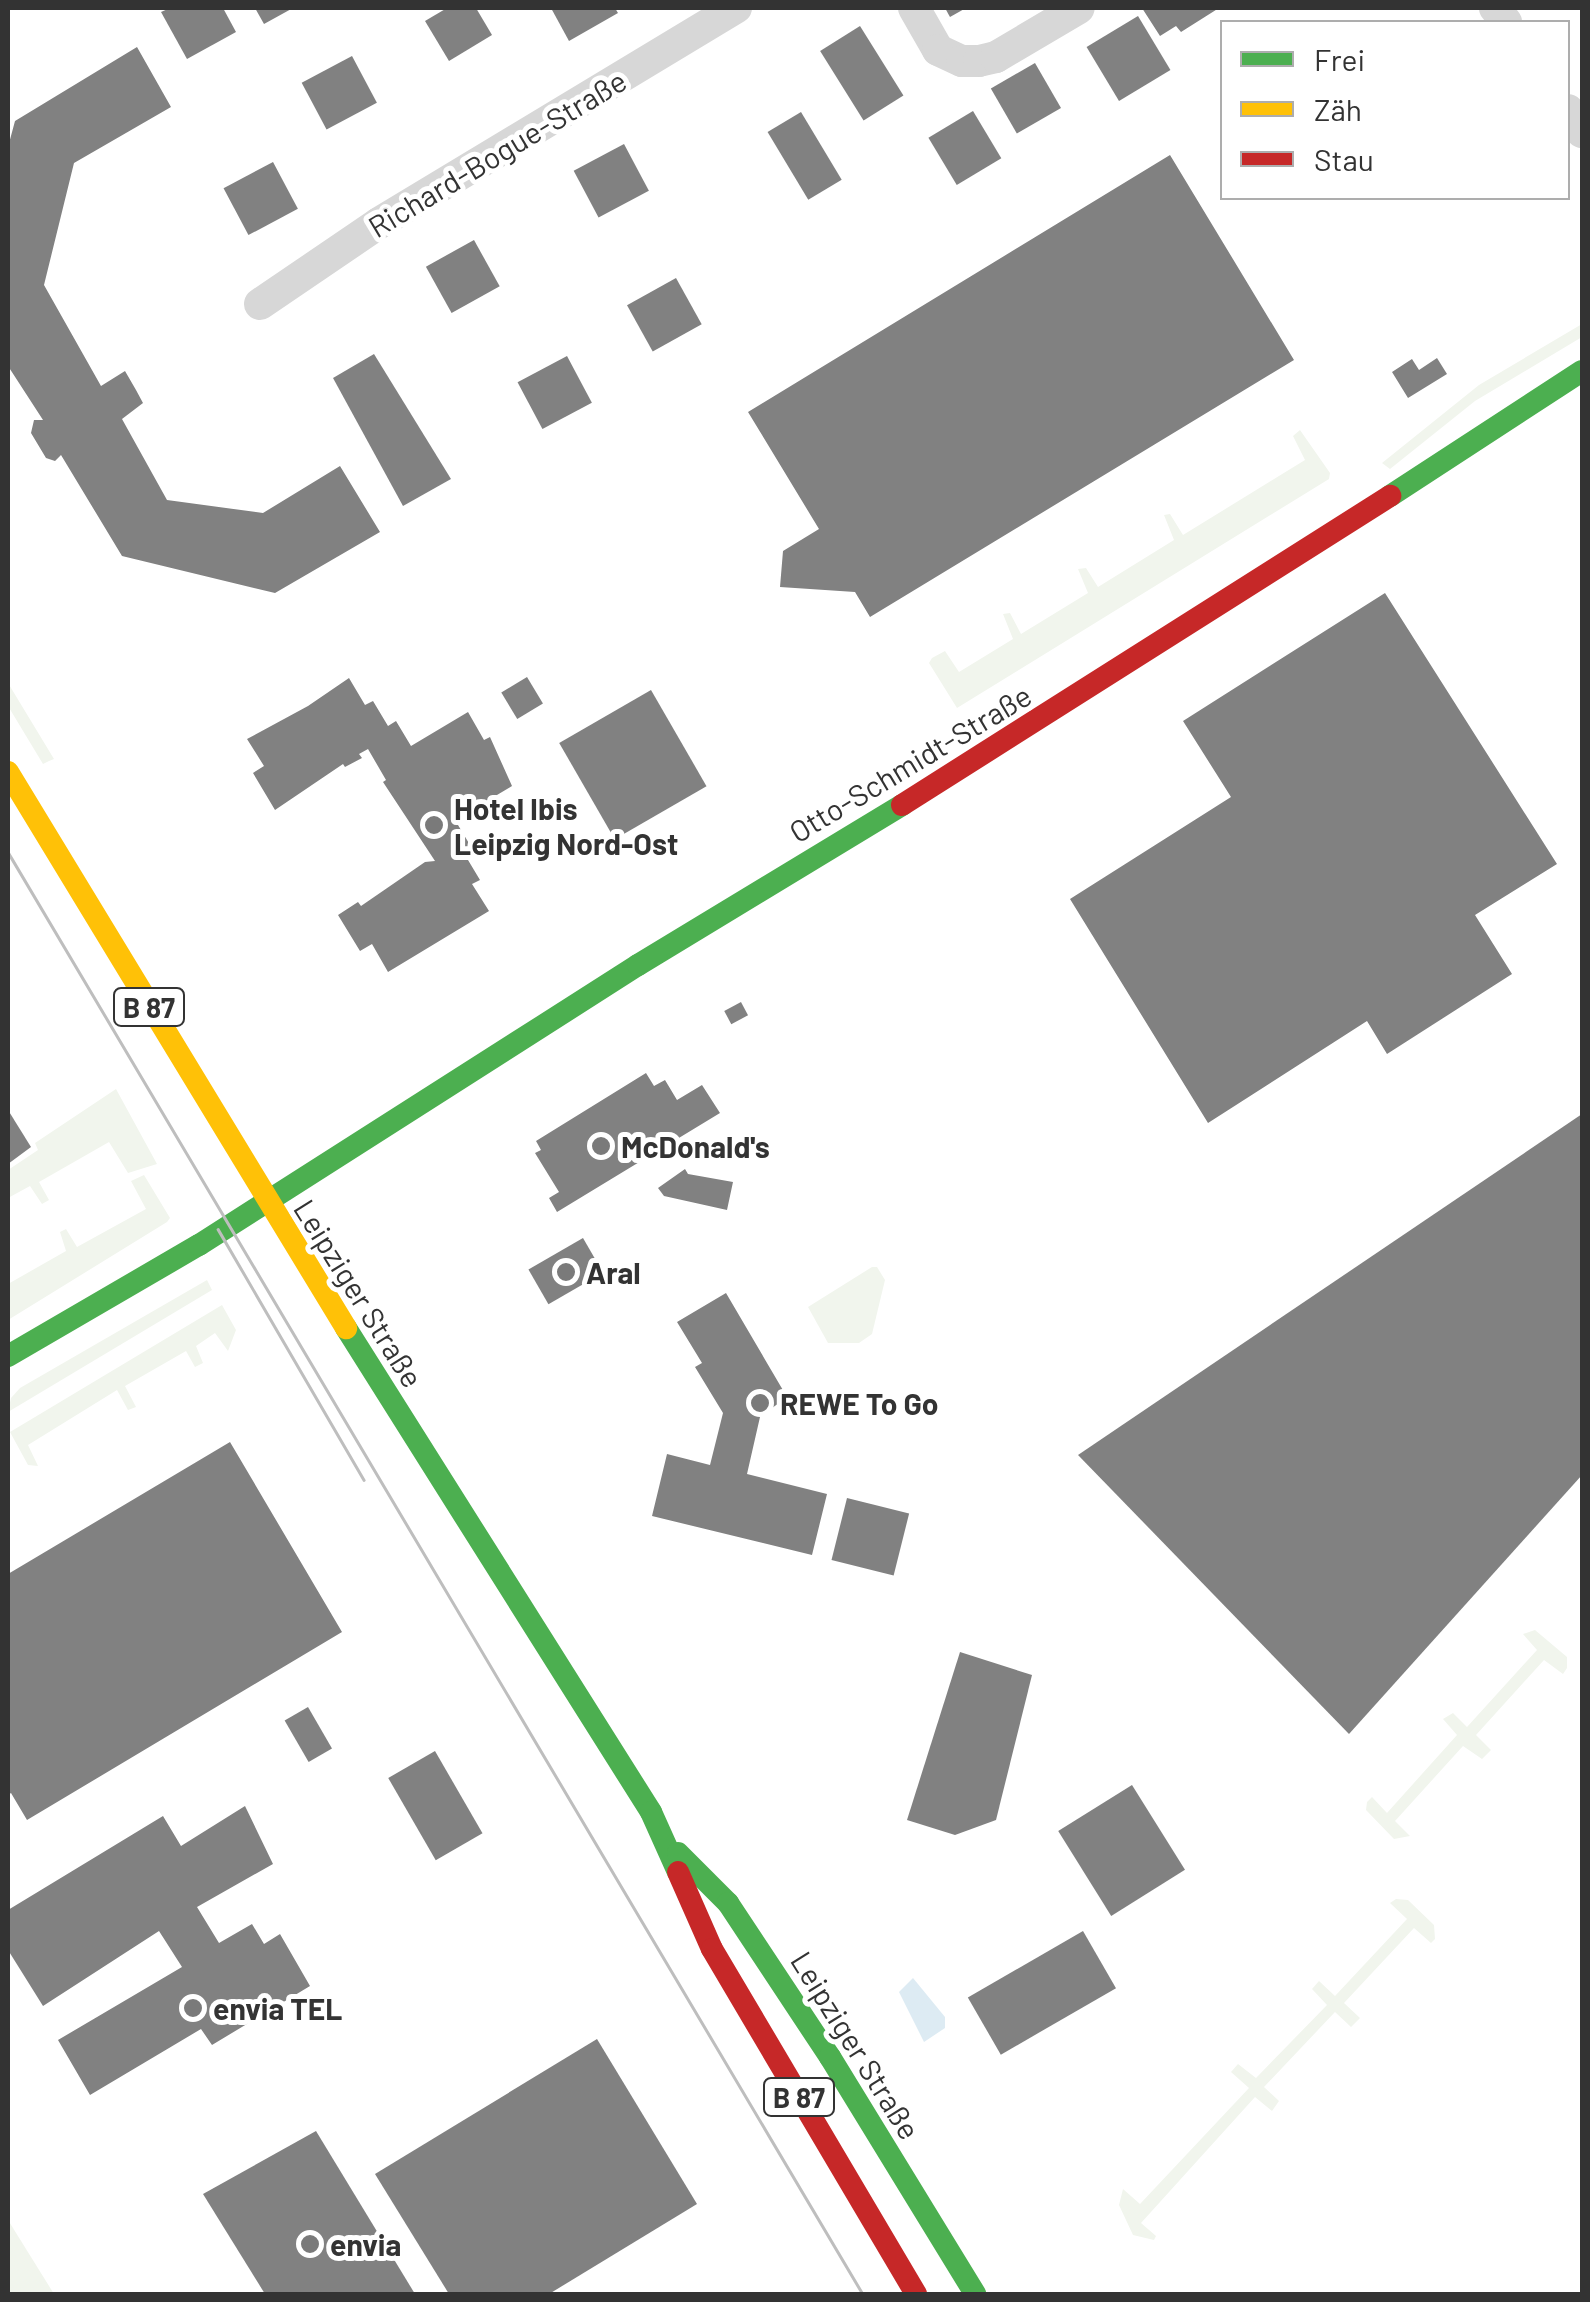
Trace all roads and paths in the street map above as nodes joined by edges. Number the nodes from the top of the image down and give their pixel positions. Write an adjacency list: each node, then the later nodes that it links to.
1 (736, 8): 4 (street, Richard-Bogue-Straße)
2 (914, 8): 3 (street)
3 (1079, 8)
4 (260, 304)
5 (1582, 371): 7 (main road, Otto-Schmidt-Straße)
6 (8, 772): 7 (main road, Leipziger Straße / B 87)
7 (266, 1201): 8 (main road, Otto-Schmidt-Straße); 9 (main road, Leipziger Straße / B 87)
8 (8, 1356)
9 (667, 1842): 10 (main road, Leipziger Straße / B 87); 11 (main road, Leipziger Straße / B 87)
10 (916, 2294)
11 (976, 2294)

